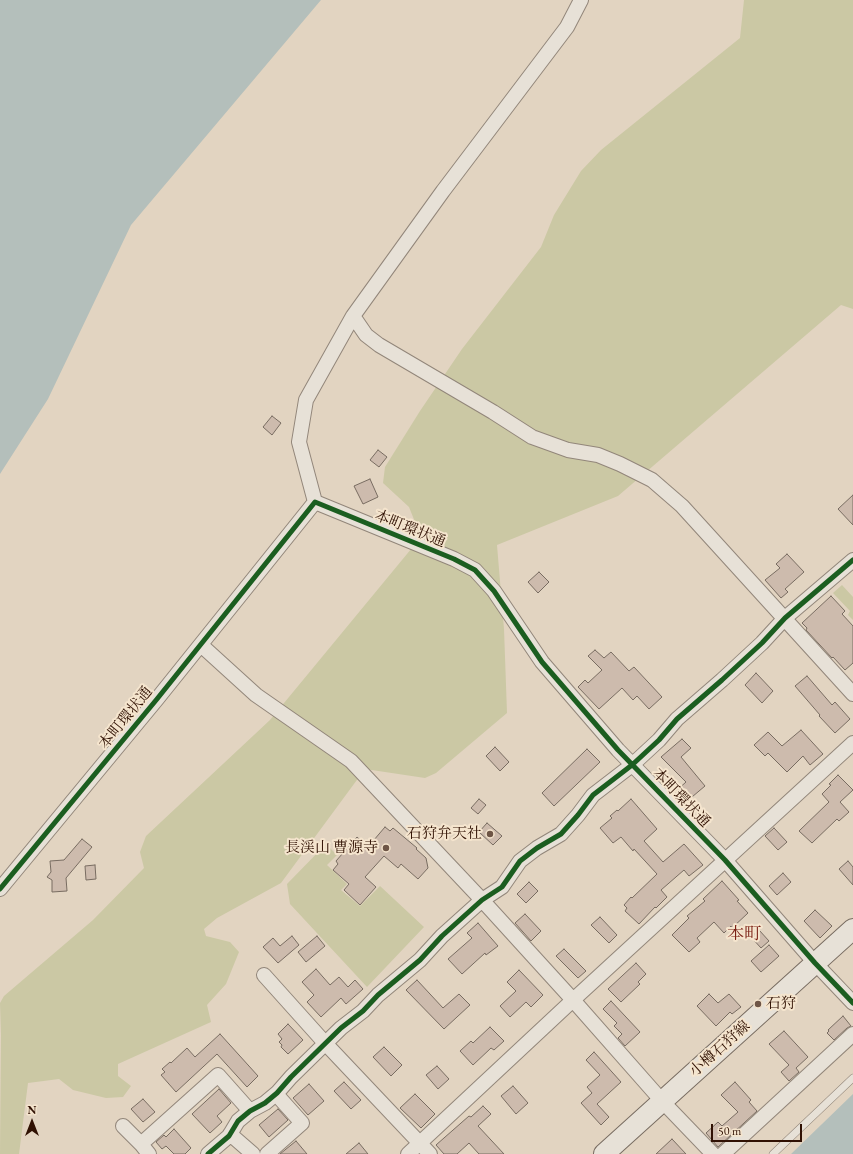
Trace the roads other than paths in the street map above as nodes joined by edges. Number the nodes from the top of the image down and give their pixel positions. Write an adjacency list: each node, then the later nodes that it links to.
1 (580, 0): 2 (street)
2 (353, 316): 3 (street); 5 (street)
3 (315, 502): 6 (street, 本町環状通); 9 (street, 本町環状通)
4 (853, 560): 5 (street)
5 (785, 618): 7 (street); 9 (street)
6 (201, 645): 11 (street, 本町環状通); 12 (street)
7 (853, 694)
8 (853, 743): 10 (street)
9 (632, 765): 10 (street, 本町環状通); 12 (street)
10 (725, 860): 14 (street, 本町環状通); 16 (street)
11 (0, 889)
12 (482, 900): 16 (street); 19 (street)
13 (853, 929): 14 (main road, 小樽石狩線)
14 (815, 963): 17 (street, 本町環状通); 22 (main road, 小樽石狩線)
15 (264, 975): 19 (street)
16 (573, 1000): 22 (street); 26 (street)
17 (853, 1004)
18 (853, 1034): 35 (street)
19 (326, 1043): 21 (street); 26 (street)
20 (853, 1078): 36 (lane)
21 (276, 1094): 23 (street); 30 (street)
22 (662, 1101): 33 (main road, 小樽石狩線); 34 (street)
23 (250, 1111): 25 (street); 27 (street)
24 (123, 1126): 27 (street)
25 (230, 1134): 28 (street); 29 (street)
26 (420, 1143): 31 (street); 32 (street)
27 (145, 1149)
28 (208, 1154)
29 (254, 1154)
30 (267, 1154)
31 (408, 1154)
32 (430, 1154)
33 (604, 1154)
34 (713, 1154)
35 (723, 1154)
36 (773, 1154)

